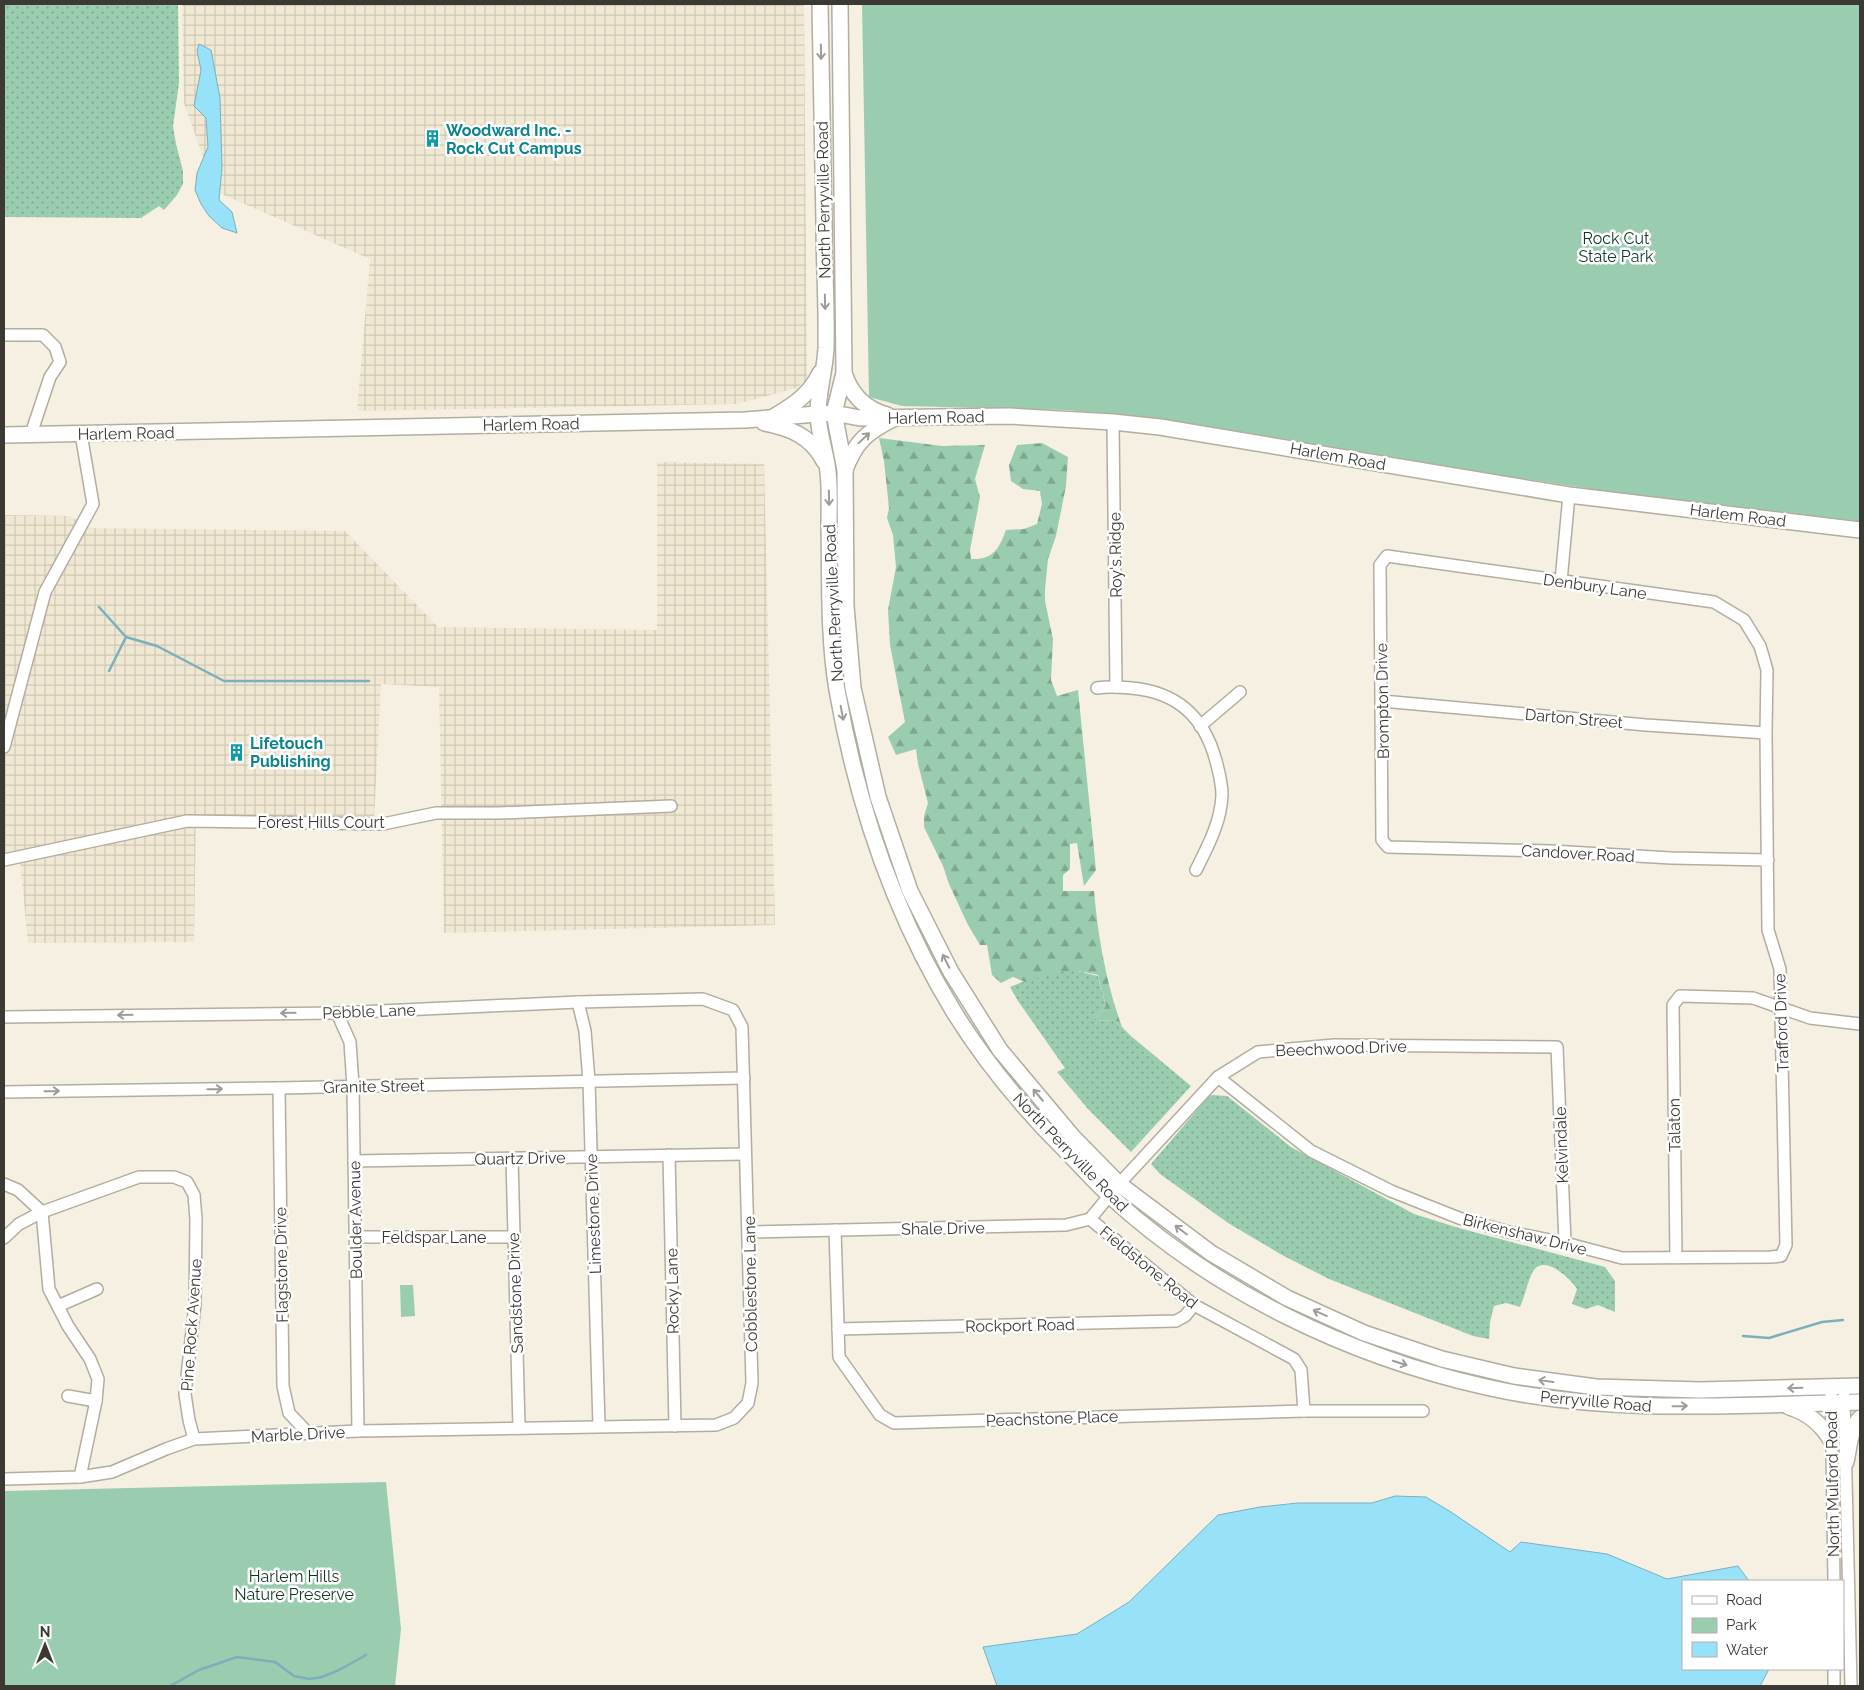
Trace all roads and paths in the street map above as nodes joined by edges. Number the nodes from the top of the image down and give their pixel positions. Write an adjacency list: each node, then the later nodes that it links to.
1 (820, 4): 4 (main road, North Perryville Road, one-way to 4)
2 (840, 4): 5 (main road, North Perryville Road)
3 (4, 335): 11 (street)
4 (826, 352): 6 (main road, North Perryville Road); 9 (main road)
5 (844, 373): 7 (main road, North Perryville Road); 8 (main road)
6 (817, 414): 7 (main road, Harlem Road); 9 (main road, Harlem Road); 15 (main road, North Perryville Road)
7 (834, 414): 8 (main road, Harlem Road); 14 (main road, North Perryville Road)
8 (896, 418): 10 (main road, Harlem Road); 14 (main road, one-way to 8)
9 (745, 420): 12 (main road, Harlem Road); 15 (main road)
10 (1113, 422): 16 (main road, Harlem Road); 21 (street, Roy's Ridge)
11 (30, 434): 12 (main road, Harlem Road); 13 (main road, Harlem Road)
12 (81, 434): 27 (street)
13 (4, 435)
14 (845, 470): 52 (main road, North Perryville Road, one-way to 14)
15 (828, 471): 52 (main road, North Perryville Road, one-way to 52)
16 (1569, 495): 17 (main road, Harlem Road); 19 (street)
17 (1860, 530)
18 (1387, 556): 19 (street, Denbury Lane); 24 (street, Brompton Drive)
19 (1561, 581): 20 (street, Denbury Lane)
20 (1767, 670): 26 (street, Trafford Drive)
21 (1116, 687): 22 (street); 25 (street)
22 (1097, 688)
23 (1240, 692): 25 (street)
24 (1382, 701): 26 (street, Darton Street); 29 (street, Brompton Drive)
25 (1200, 726): 32 (street)
26 (1766, 733): 31 (street, Trafford Drive)
27 (4, 747)
28 (671, 806): 30 (street, Forest Hills Court)
29 (1388, 847): 31 (street, Candover Road)
30 (4, 860)
31 (1768, 860): 34 (street, Trafford Drive)
32 (1196, 870)
33 (578, 1002): 35 (street, Pebble Lane); 36 (street, Pebble Lane); 42 (street, Limestone Drive)
34 (1781, 1009): 38 (street); 61 (street, Trafford Drive); 62 (street, Talaton)
35 (733, 1010): 41 (street, Cobblestone Lane)
36 (337, 1012): 37 (street, Pebble Lane, one-way to 37); 43 (street, Boulder Avenue)
37 (4, 1016)
38 (1860, 1024)
39 (1557, 1047): 40 (street, Beechwood Drive); 60 (street, Kelvindale)
40 (1218, 1077): 52 (street, Beechwood Drive); 60 (street, Birkenshaw Drive)
41 (744, 1078): 42 (street, Granite Street); 46 (street, Cobblestone Lane)
42 (589, 1082): 43 (street, Granite Street); 48 (street, Limestone Drive)
43 (353, 1086): 44 (street, Granite Street); 50 (street, Boulder Avenue)
44 (279, 1088): 45 (street, Granite Street, one-way to 44); 83 (street, Flagstone Drive)
45 (4, 1092)
46 (745, 1154): 47 (street, Quartz Drive); 56 (street, Cobblestone Lane)
47 (669, 1155): 48 (street, Quartz Drive); 80 (street, Rocky Lane)
48 (591, 1157): 49 (street, Quartz Drive); 79 (street, Limestone Drive)
49 (512, 1158): 50 (street, Quartz Drive); 58 (street, Sandstone Drive)
50 (354, 1161): 57 (street, Boulder Avenue)
51 (4, 1184): 53 (street)
52 (1114, 1190): 54 (street); 67 (main road, North Perryville Road, one-way to 52); 68 (main road, North Perryville Road)
53 (42, 1212): 59 (street); 65 (street); 84 (street, Pine Rock Avenue)
54 (1090, 1219): 55 (street, Shale Drive); 64 (street, Fieldstone Road)
55 (835, 1230): 56 (street, Shale Drive); 66 (street, Peachstone Place)
56 (749, 1232): 80 (street, Cobblestone Lane)
57 (355, 1237): 58 (street, Feldspar Lane); 82 (street, Boulder Avenue)
58 (513, 1237): 81 (street, Sandstone Drive)
59 (4, 1238)
60 (1566, 1243): 62 (street, Birkenshaw Drive)
61 (1781, 1256): 62 (street, Birkenshaw Drive)
62 (1676, 1257)
63 (97, 1288): 65 (street)
64 (1194, 1305): 66 (street, Rockport Road); 76 (street, Fieldstone Road)
65 (58, 1306): 72 (street)
66 (838, 1329): 76 (street, Peachstone Place)
67 (1364, 1333): 70 (main road, Perryville Road, one-way to 67)
68 (1354, 1347): 75 (main road, Perryville Road, one-way to 75)
69 (1860, 1386): 70 (main road)
70 (1838, 1387): 74 (street, North Mulford Road)
71 (68, 1396): 72 (street)
72 (96, 1400): 87 (street)
73 (1860, 1402): 74 (main road)
74 (1838, 1403): 75 (main road, Perryville Road); 85 (street, North Mulford Road); 86 (street, North Mulford Road)
75 (1781, 1404): 85 (main road)
76 (1304, 1411): 77 (street, Peachstone Place)
77 (1423, 1411)
78 (1860, 1418): 86 (main road)
79 (599, 1426): 80 (street, Cobblestone Lane); 81 (street, Marble Drive)
80 (675, 1426)
81 (519, 1428): 82 (street, Marble Drive)
82 (358, 1431): 83 (street, Marble Drive)
83 (308, 1433): 84 (street, Marble Drive)
84 (194, 1439): 87 (street, Marble Drive)
85 (1832, 1442): 89 (street, North Mulford Road)
86 (1846, 1462): 92 (street, North Mulford Road)
87 (80, 1477): 88 (street, Marble Drive)
88 (4, 1479)
89 (1834, 1580)
90 (1834, 1670): 91 (street)
91 (1834, 1686)
92 (1851, 1686)

